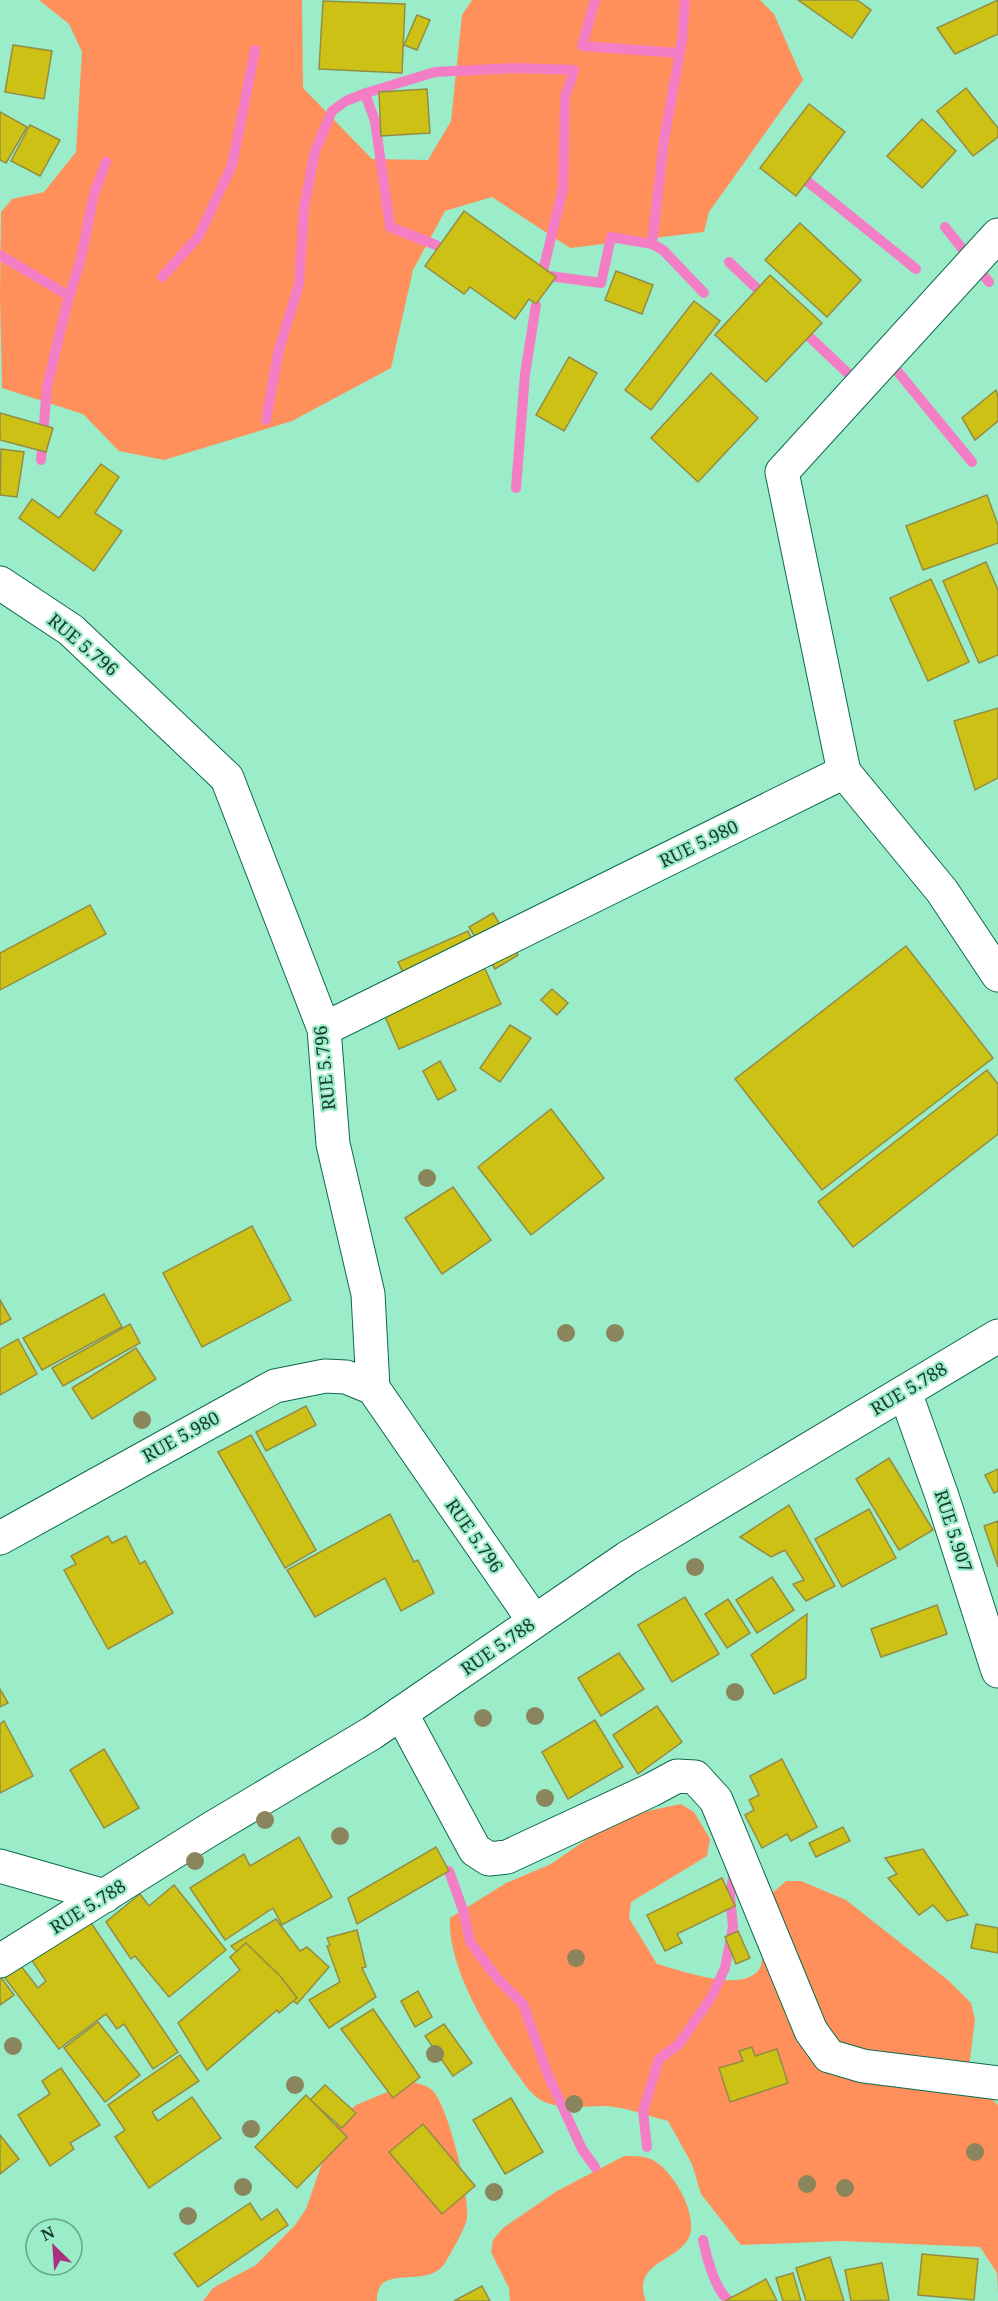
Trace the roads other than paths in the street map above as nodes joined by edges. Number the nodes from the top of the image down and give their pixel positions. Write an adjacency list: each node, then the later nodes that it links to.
1 (998, 235): 3 (street)
2 (0, 583): 5 (street, RUE 5.796)
3 (844, 772): 4 (street); 5 (street, RUE 5.980)
4 (998, 975)
5 (324, 1029): 7 (street, RUE 5.796)
6 (998, 1336): 8 (street, RUE 5.788)
7 (372, 1388): 9 (street, RUE 5.980); 10 (street, RUE 5.796)
8 (905, 1392): 10 (street, RUE 5.788); 11 (street, RUE 5.907)
9 (0, 1538)
10 (534, 1622): 12 (street, RUE 5.788)
11 (998, 1671)
12 (401, 1713): 14 (street, RUE 5.788); 16 (street)
13 (0, 1866): 14 (street)
14 (105, 1896): 15 (street, RUE 5.788)
15 (0, 1961)
16 (998, 2083)

